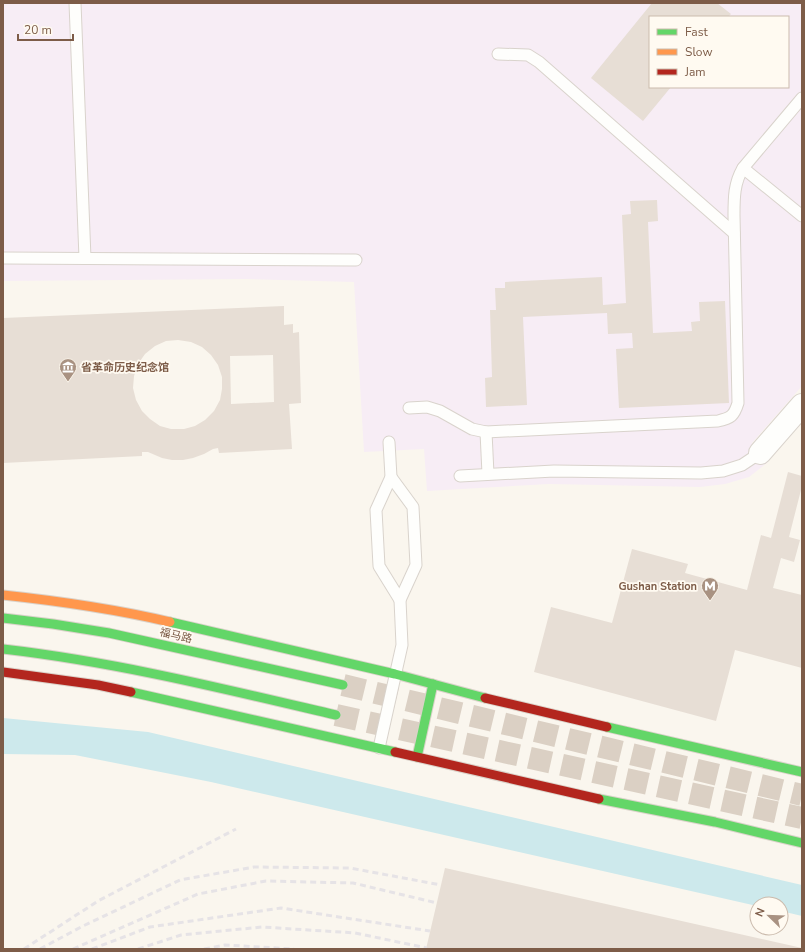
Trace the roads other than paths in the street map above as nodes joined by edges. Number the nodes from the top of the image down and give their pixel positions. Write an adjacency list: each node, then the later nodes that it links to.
1 (75, 3): 8 (lane)
2 (498, 54): 6 (lane)
3 (802, 98): 4 (lane)
4 (743, 168): 5 (lane); 6 (lane)
5 (802, 216)
6 (734, 233): 12 (lane)
7 (3, 258): 8 (lane)
8 (85, 258): 9 (lane)
9 (356, 260)
10 (802, 405): 14 (street)
11 (409, 408): 12 (lane)
12 (486, 432): 15 (lane)
13 (389, 442): 17 (lane)
14 (760, 453): 15 (lane)
15 (488, 474): 16 (lane)
16 (460, 476)
17 (391, 477): 19 (lane); 19 (lane)
18 (3, 595): 23 (main road)
19 (400, 600): 23 (lane)
20 (3, 618): 25 (main road, 福马路)
21 (3, 649): 26 (main road)
22 (3, 672): 27 (main road)
23 (395, 674): 24 (main road); 27 (lane)
24 (433, 684): 28 (main road); 29 (main road)
25 (343, 685)
26 (336, 715)
27 (379, 748): 28 (main road)
28 (416, 756): 30 (main road)
29 (802, 772)
30 (802, 843)

